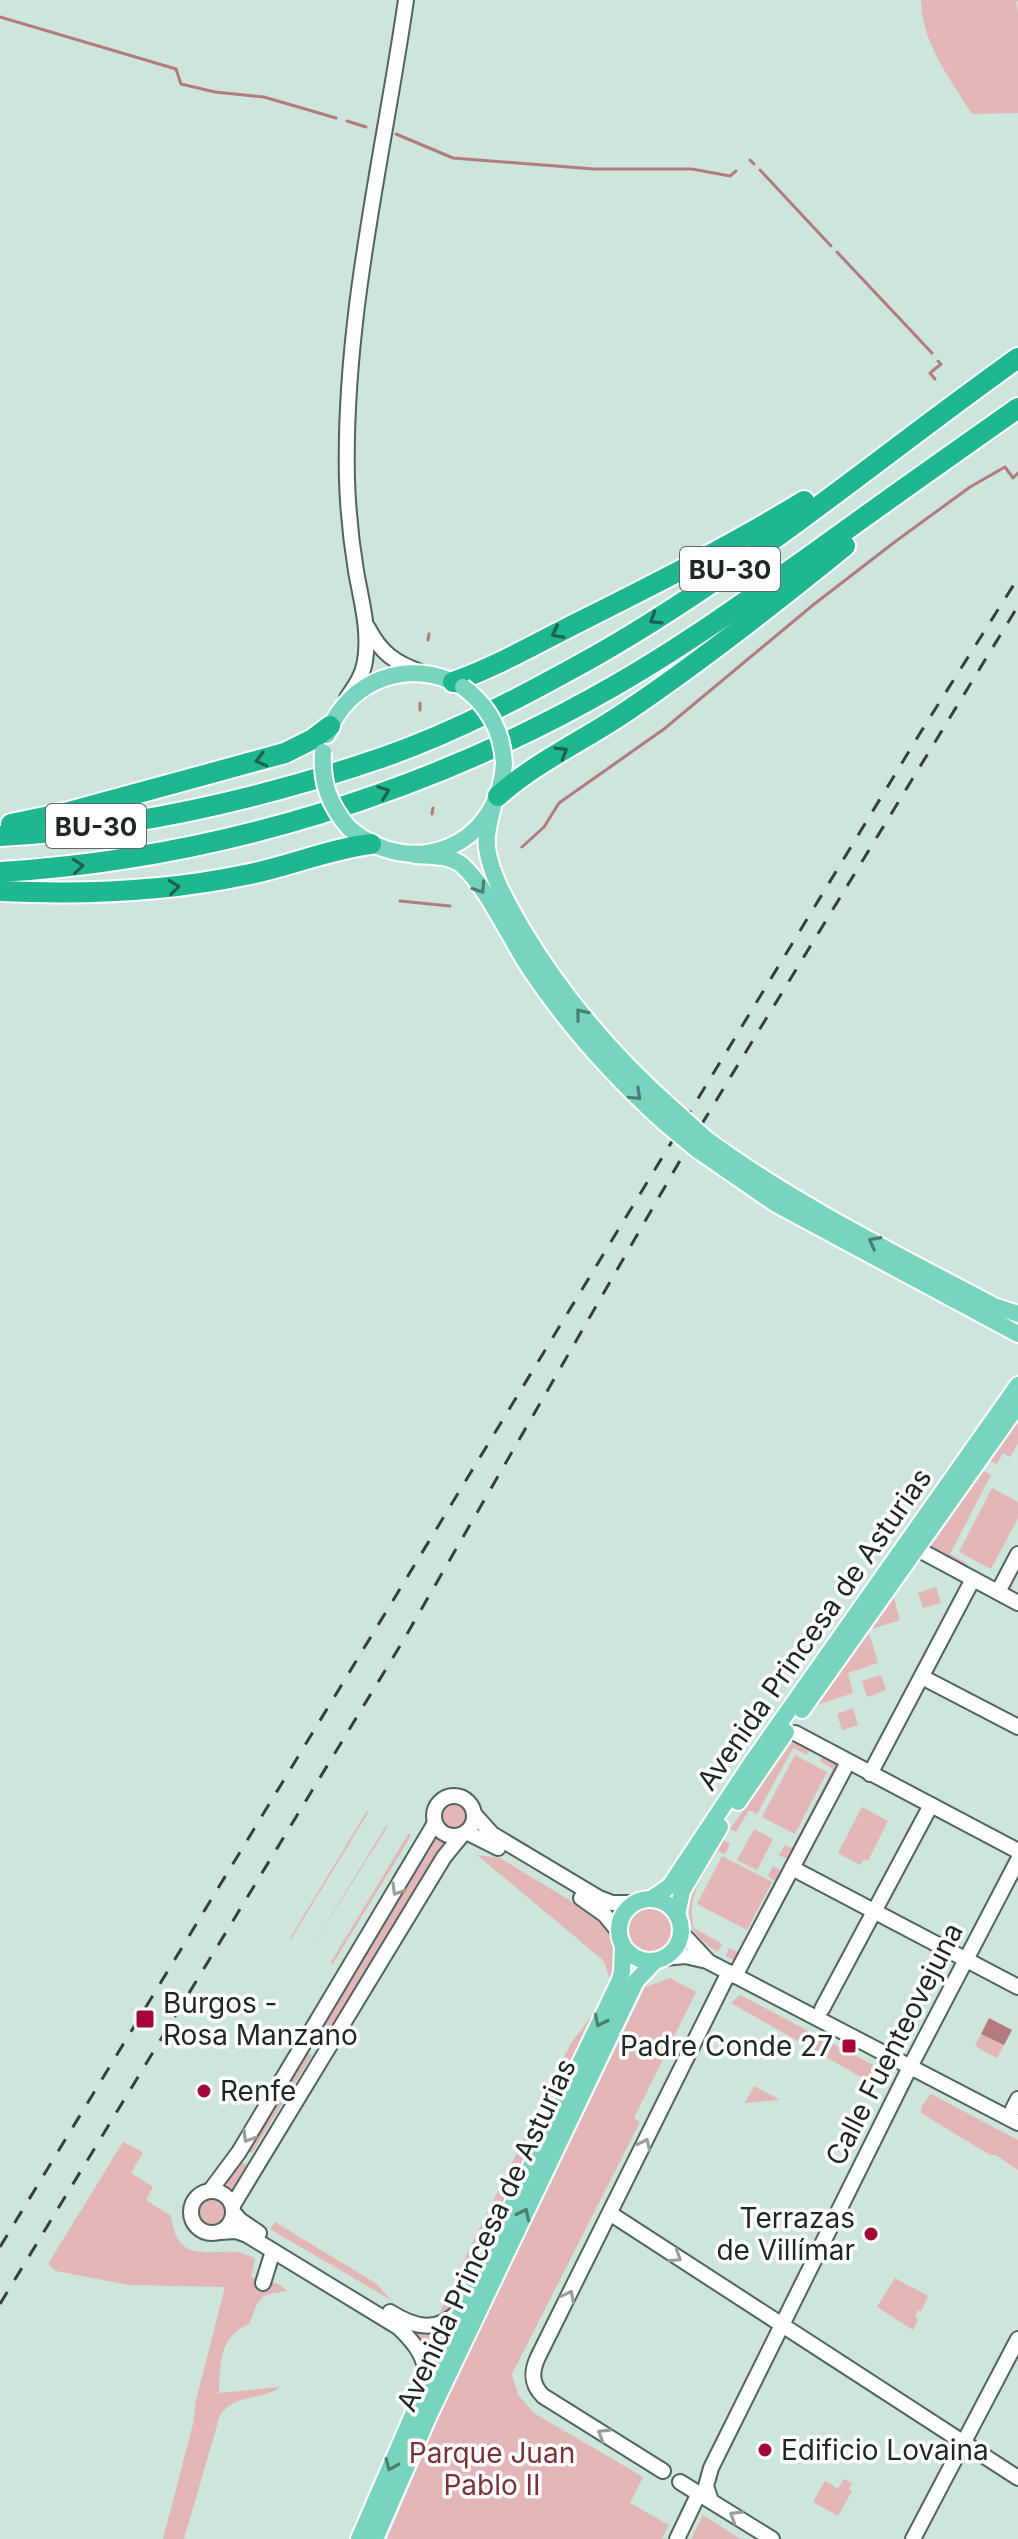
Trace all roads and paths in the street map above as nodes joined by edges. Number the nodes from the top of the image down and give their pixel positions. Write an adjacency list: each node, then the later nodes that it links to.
1 (406, 0): 5 (street)
2 (1018, 358): 3 (highway, BU-30)
3 (991, 377): 7 (highway, one-way to 7); 11 (highway, BU-30, one-way to 11)
4 (1018, 410): 9 (highway, one-way to 4); 14 (highway, BU-30, one-way to 4)
5 (366, 624): 6 (street); 8 (street)
6 (425, 673): 7 (main road); 8 (main road)
7 (458, 684): 9 (main road, bridge)
8 (334, 719): 10 (highway, one-way to 10); 12 (main road, bridge)
9 (496, 801): 13 (main road); 16 (main road, one-way to 9)
10 (0, 825)
11 (0, 836)
12 (371, 844): 13 (main road); 15 (highway, one-way to 12)
13 (415, 855): 16 (main road, one-way to 16)
14 (0, 872)
15 (0, 891)
16 (669, 1117): 17 (main road, bridge)
17 (703, 1145): 18 (main road, one-way to 17); 19 (main road)
18 (1018, 1314)
19 (1018, 1334)
20 (1018, 1385): 39 (main road, Avenida Princesa de Asturias)
21 (1018, 1405): 41 (main road, Avenida Princesa de Asturias)
22 (923, 1552): 24 (street)
23 (1018, 1554): 25 (street)
24 (973, 1579): 25 (street); 27 (street)
25 (998, 1592): 26 (street)
26 (1018, 1603)
27 (922, 1677): 28 (street); 31 (street)
28 (1018, 1727)
29 (795, 1733): 30 (street)
30 (848, 1762): 31 (street); 38 (street)
31 (870, 1774): 32 (street)
32 (931, 1805): 36 (street); 40 (street)
33 (475, 1815): 34 (street); 35 (street); 39 (street)
34 (435, 1823): 35 (street); 52 (street, one-way to 52)
35 (464, 1834): 42 (street); 53 (street)
36 (1018, 1851)
37 (1018, 1860): 45 (street, Calle Fuenteovejuna)
38 (792, 1868): 40 (street); 47 (street)
39 (635, 1902): 41 (main road); 42 (main road)
40 (874, 1911): 45 (street); 49 (street)
41 (679, 1923): 44 (main road); 46 (street)
42 (618, 1931): 43 (main road)
43 (623, 1948): 44 (main road); 58 (main road, Avenida Princesa de Asturias, one-way to 58)
44 (660, 1960): 46 (street); 68 (main road, Avenida Princesa de Asturias, one-way to 44)
45 (966, 1960): 48 (street); 50 (street, Calle Fuenteovejuna)
46 (707, 1961): 47 (street)
47 (732, 1974): 50 (street); 54 (street, one-way to 47)
48 (1018, 1987)
49 (822, 2009)
50 (910, 2067): 51 (street); 59 (street, Calle Fuenteovejuna)
51 (1016, 2111)
52 (210, 2191): 53 (street); 55 (street)
53 (233, 2209): 55 (street); 58 (street, Avenida Princesa de Asturias)
54 (611, 2214): 59 (street, one-way to 59); 64 (street, one-way to 54)
55 (220, 2232): 56 (street, Avenida Princesa de Asturias)
56 (273, 2251): 57 (street); 61 (street, Avenida Princesa de Asturias)
57 (263, 2283)
58 (467, 2300): 61 (main road, Avenida Princesa de Asturias)
59 (782, 2325): 62 (street); 63 (street, Calle Fuenteovejuna)
60 (1018, 2339): 62 (street)
61 (422, 2394): 67 (main road, Avenida Princesa de Asturias, one-way to 67)
62 (962, 2442): 65 (street); 71 (street)
63 (711, 2468): 66 (street, Calle Fuenteovejuna); 66 (street)
64 (663, 2471)
65 (1018, 2478)
66 (705, 2497): 69 (street, Calle Fuenteovejuna); 70 (street, one-way to 66)
67 (359, 2539)
68 (375, 2539)
69 (677, 2539)
70 (772, 2539)
71 (913, 2539)

